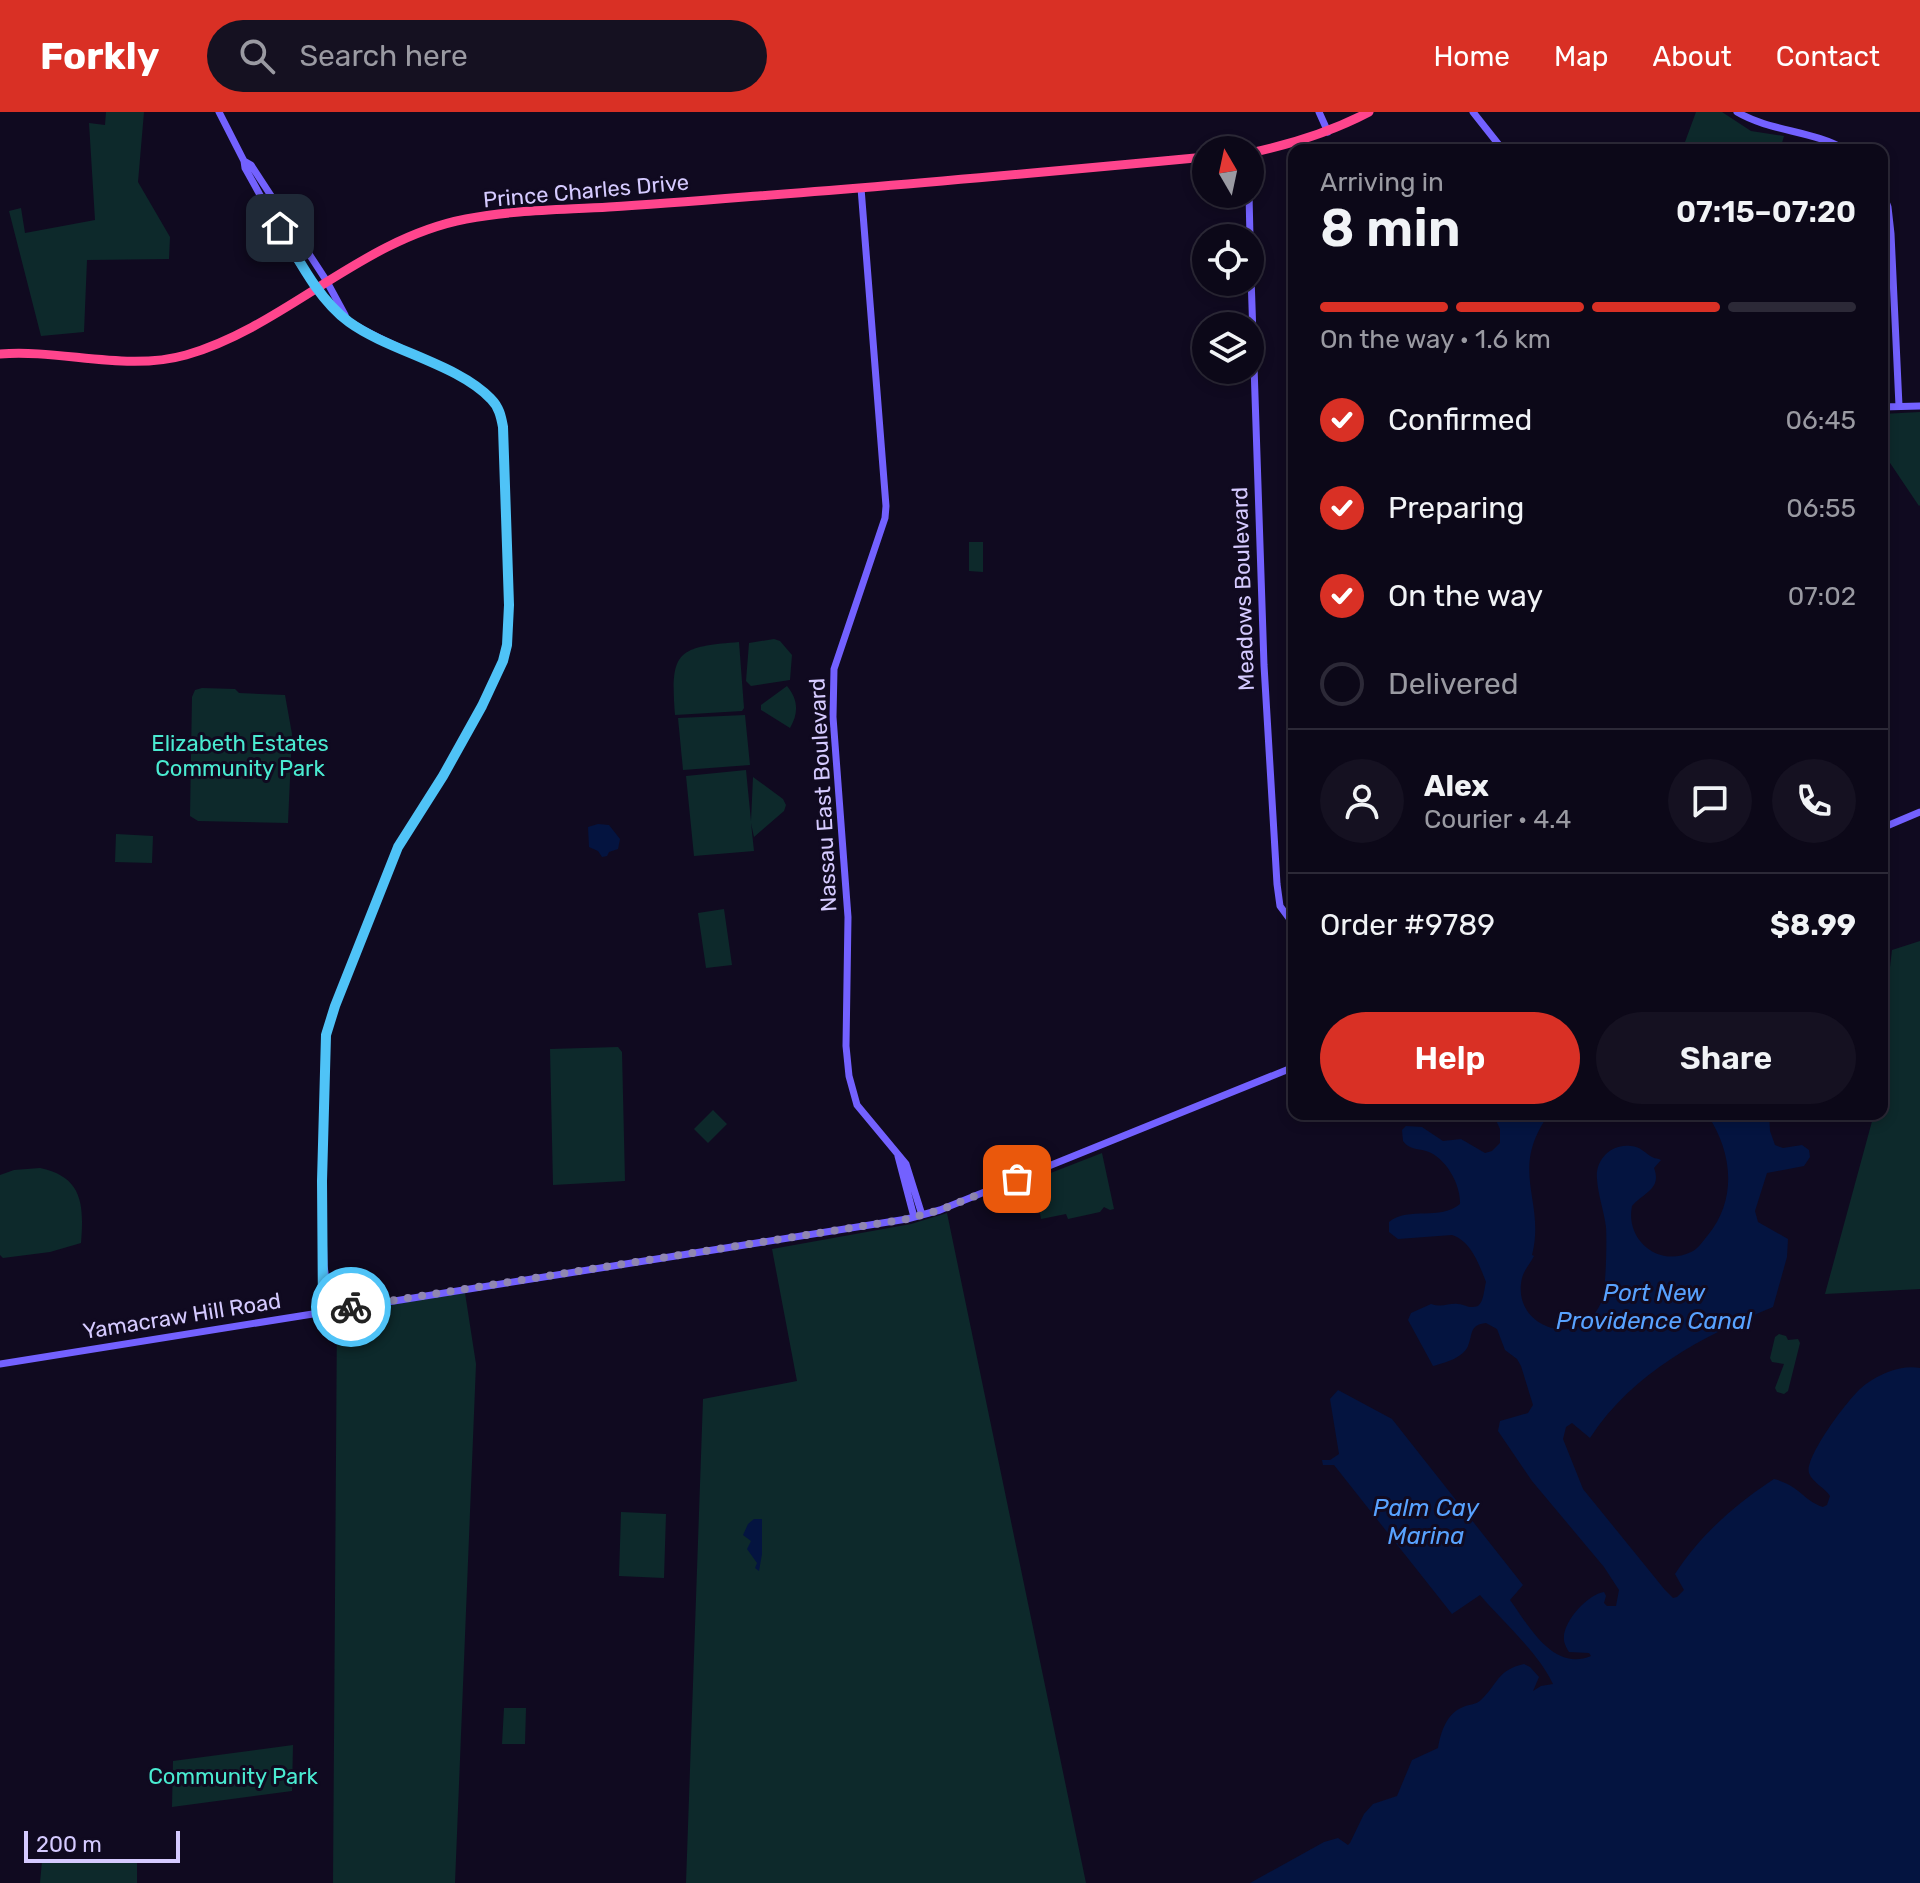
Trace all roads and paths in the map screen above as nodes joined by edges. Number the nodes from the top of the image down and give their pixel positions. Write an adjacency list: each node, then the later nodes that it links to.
1 (219, 112): 11 (street)
2 (1319, 112): 6 (street)
3 (1369, 112): 6 (highway)
4 (1473, 112): 7 (street)
5 (1737, 112): 8 (street)
6 (1328, 132): 9 (highway)
7 (1498, 144)
8 (1832, 144)
9 (1264, 149)
10 (1192, 158): 12 (highway, Prince Charles Drive)
11 (244, 161): 14 (street); 15 (street)
12 (861, 188): 14 (highway, Prince Charles Drive); 26 (street, Nassau East Boulevard)
13 (1888, 207): 19 (street)
14 (326, 280): 15 (highway, Prince Charles Drive); 17 (street)
15 (317, 287): 17 (street); 18 (highway, Prince Charles Drive)
16 (1252, 296): 24 (street, Meadows Boulevard)
17 (349, 322): 27 (street)
18 (0, 354)
19 (1899, 406): 20 (street); 21 (street)
20 (1920, 406)
21 (1888, 407)
22 (1920, 812): 23 (street)
23 (1888, 825)
24 (1288, 917)
25 (1288, 1069): 26 (street, Yamacraw Hill Road)
26 (918, 1216): 27 (street, Yamacraw Hill Road)
27 (327, 1311): 28 (street, Yamacraw Hill Road)
28 (0, 1364)

